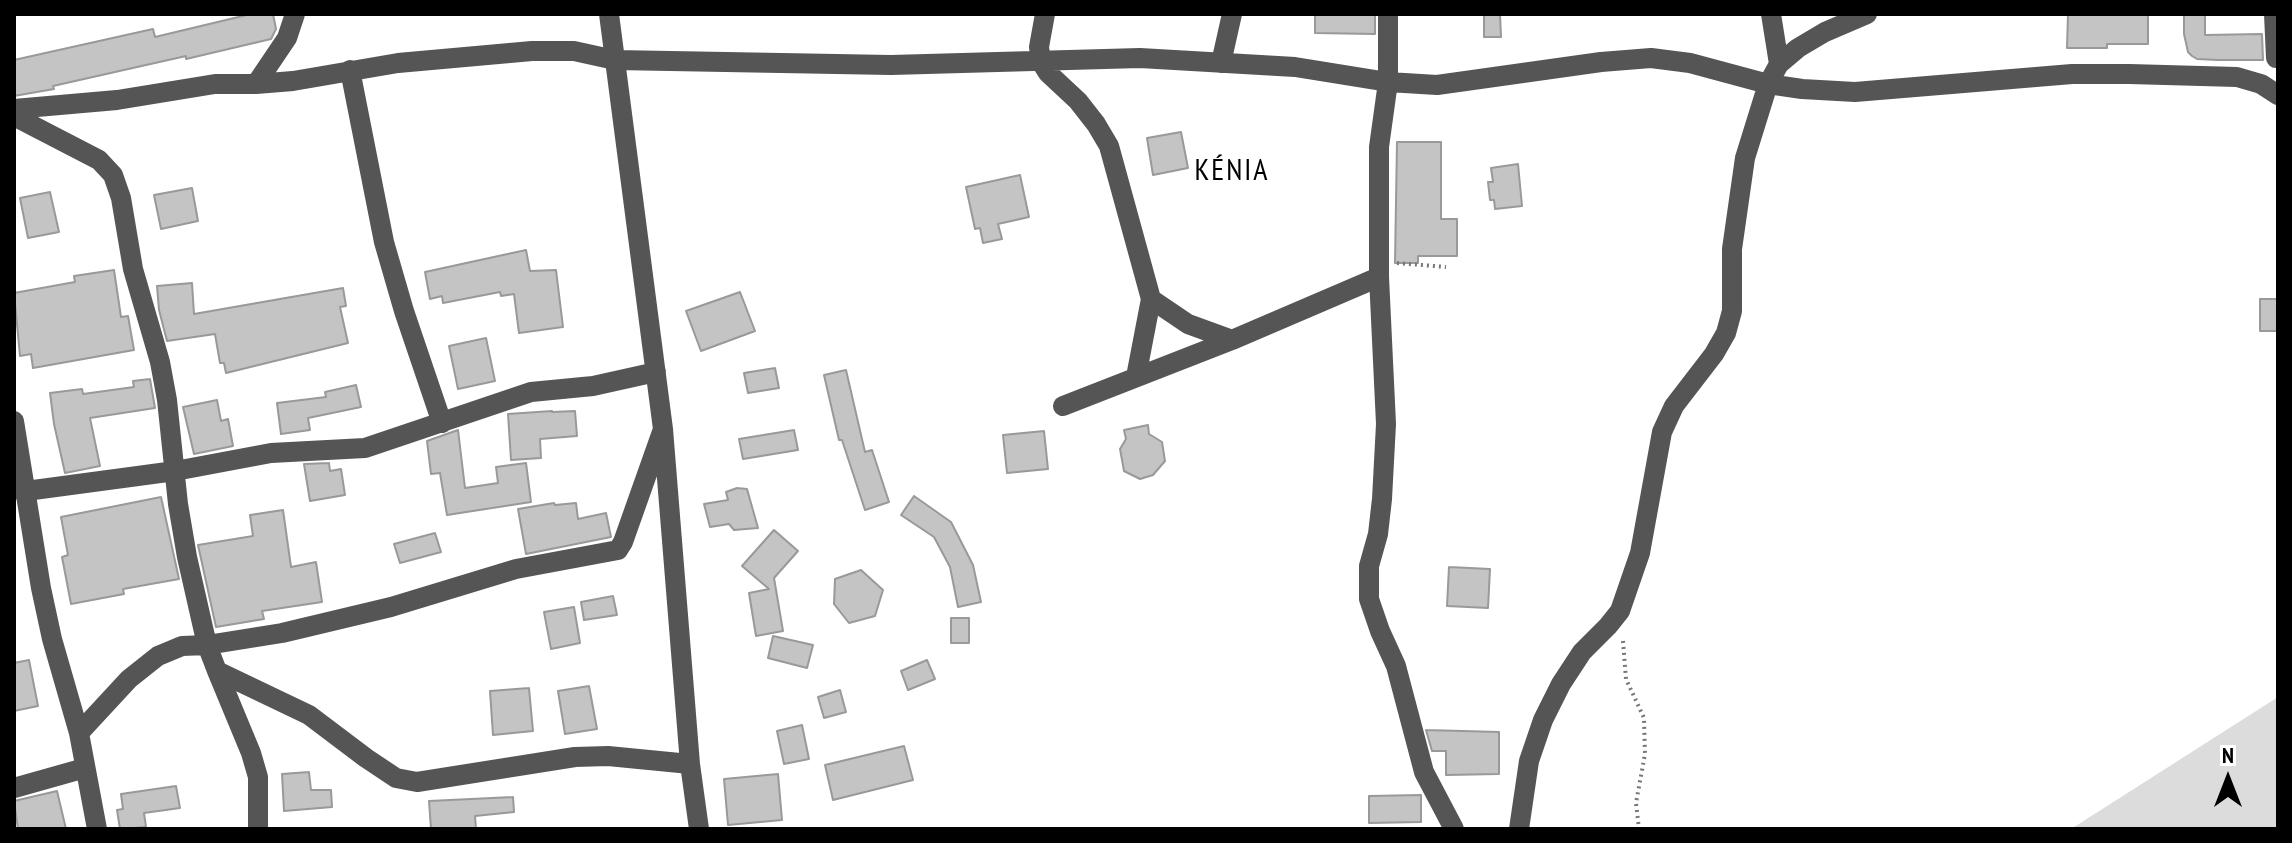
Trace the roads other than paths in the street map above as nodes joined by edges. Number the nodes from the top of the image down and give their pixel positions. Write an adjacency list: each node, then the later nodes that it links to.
1 (295, 14): 16 (street)
2 (609, 14): 10 (street)
3 (1045, 14): 11 (street)
4 (1232, 14): 12 (street)
5 (1388, 14): 15 (street)
6 (1771, 14): 13 (street)
7 (1867, 14): 13 (street)
8 (2274, 14): 9 (street)
9 (2277, 57): 18 (street)
10 (615, 60): 11 (street); 14 (street); 24 (street)
11 (1041, 62): 12 (street); 22 (street)
12 (1221, 63): 15 (street)
13 (1779, 64): 17 (street)
14 (350, 70): 16 (street); 28 (street)
15 (1388, 82): 17 (street); 21 (street)
16 (256, 84): 19 (street)
17 (1768, 84): 18 (street); 42 (street)
18 (2270, 89)
19 (14, 109)
20 (14, 116): 30 (street)
21 (1379, 269): 23 (street); 41 (street)
22 (1151, 299): 23 (street); 25 (street)
23 (1232, 340): 25 (street)
24 (656, 372): 28 (street); 29 (street)
25 (1136, 377): 26 (street)
26 (1063, 406)
27 (14, 421): 31 (street)
28 (442, 423): 30 (street)
29 (663, 429): 32 (street); 35 (street)
30 (175, 471): 31 (street); 32 (street)
31 (20, 490): 34 (street)
32 (207, 645): 33 (street); 34 (street)
33 (217, 671): 35 (street); 39 (street)
34 (79, 733): 36 (street)
35 (690, 764): 40 (street)
36 (85, 768): 37 (street); 38 (street)
37 (14, 788)
38 (97, 829)
39 (258, 829)
40 (699, 829)
41 (1454, 829)
42 (1519, 829)

